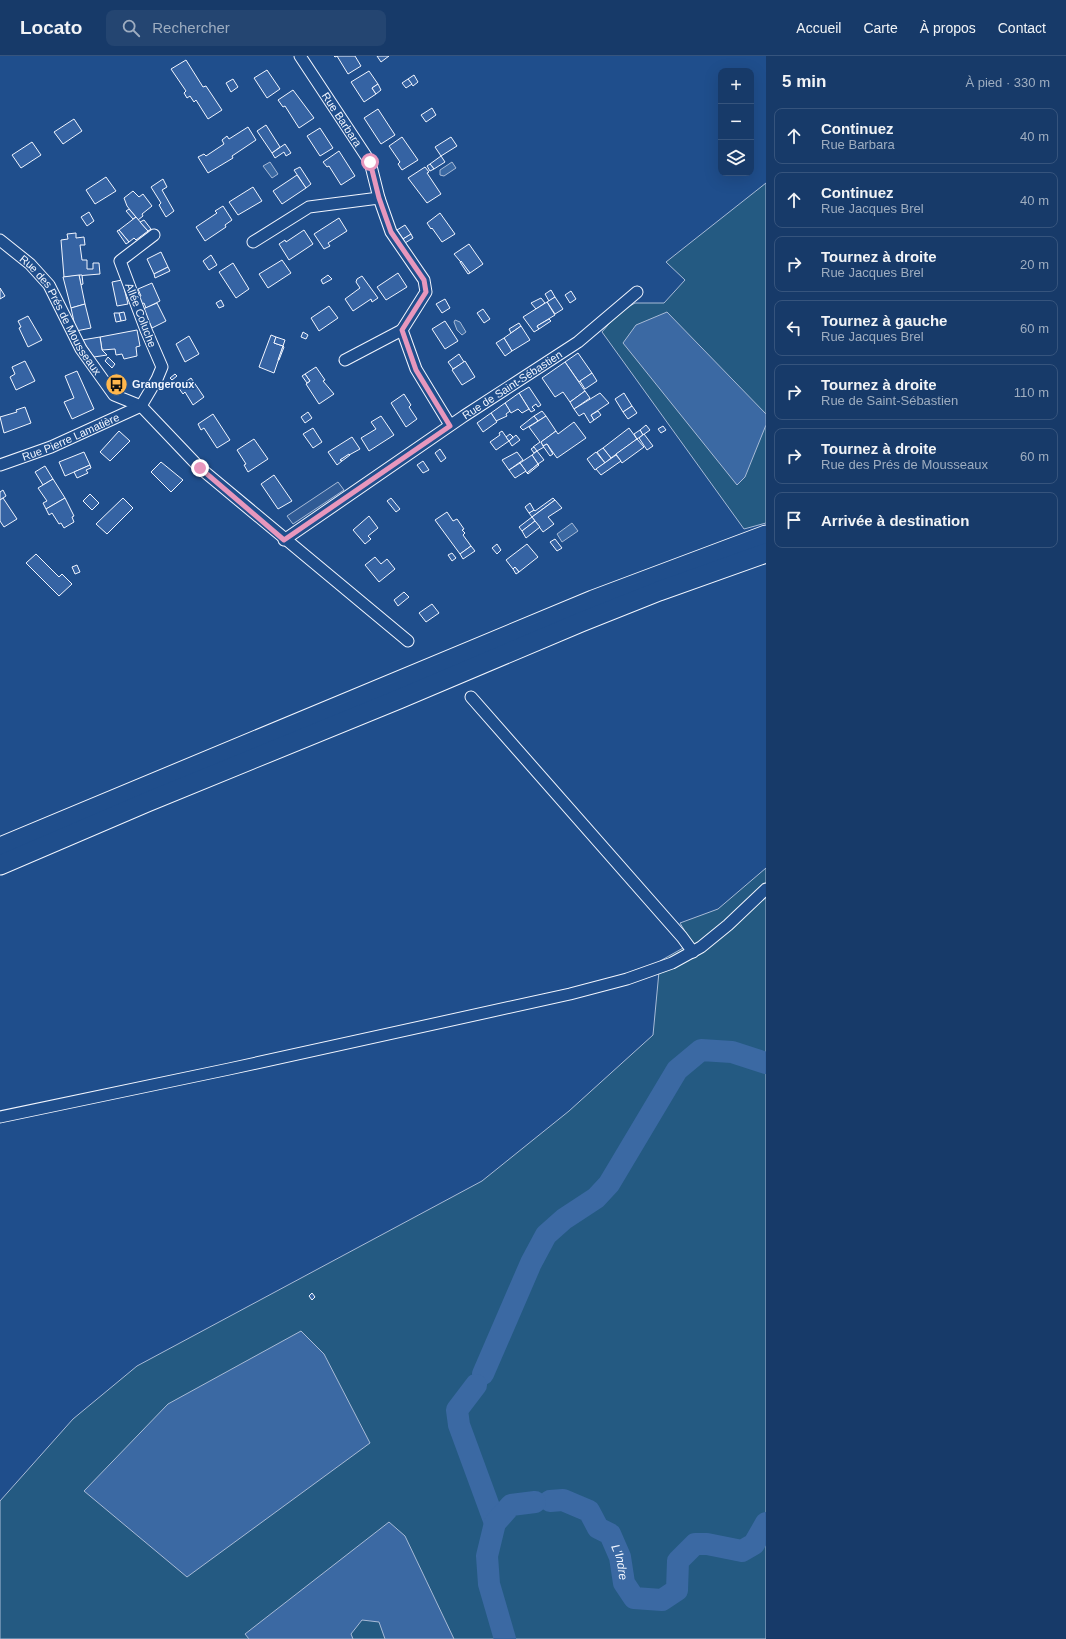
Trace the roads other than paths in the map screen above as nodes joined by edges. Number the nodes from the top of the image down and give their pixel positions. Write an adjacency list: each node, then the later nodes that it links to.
1 (300, 56): 2 (street, Rue Barbara)
2 (379, 198): 5 (street); 7 (street, Rue Barbara)
3 (154, 235): 9 (street, Allée Coluche)
4 (0, 240): 9 (street, Rue des Prés de Mousseaux)
5 (253, 242)
6 (636, 292): 10 (street, Rue de Saint-Sébastien)
7 (402, 330): 8 (street); 10 (street)
8 (345, 360)
9 (141, 406): 11 (street, Rue Pierre Lamatière); 13 (street, Rue des Prés de Mousseaux)
10 (450, 426): 13 (street, Rue de Saint-Sébastien)
11 (0, 465)
12 (766, 535): 17 (highway)
13 (284, 540): 15 (street, Rue des Prés de Mousseaux)
14 (766, 553): 18 (highway)
15 (408, 641)
16 (471, 697): 20 (street)
17 (0, 847)
18 (0, 865)
19 (766, 889): 20 (street)
20 (693, 952): 21 (street)
21 (0, 1117)

